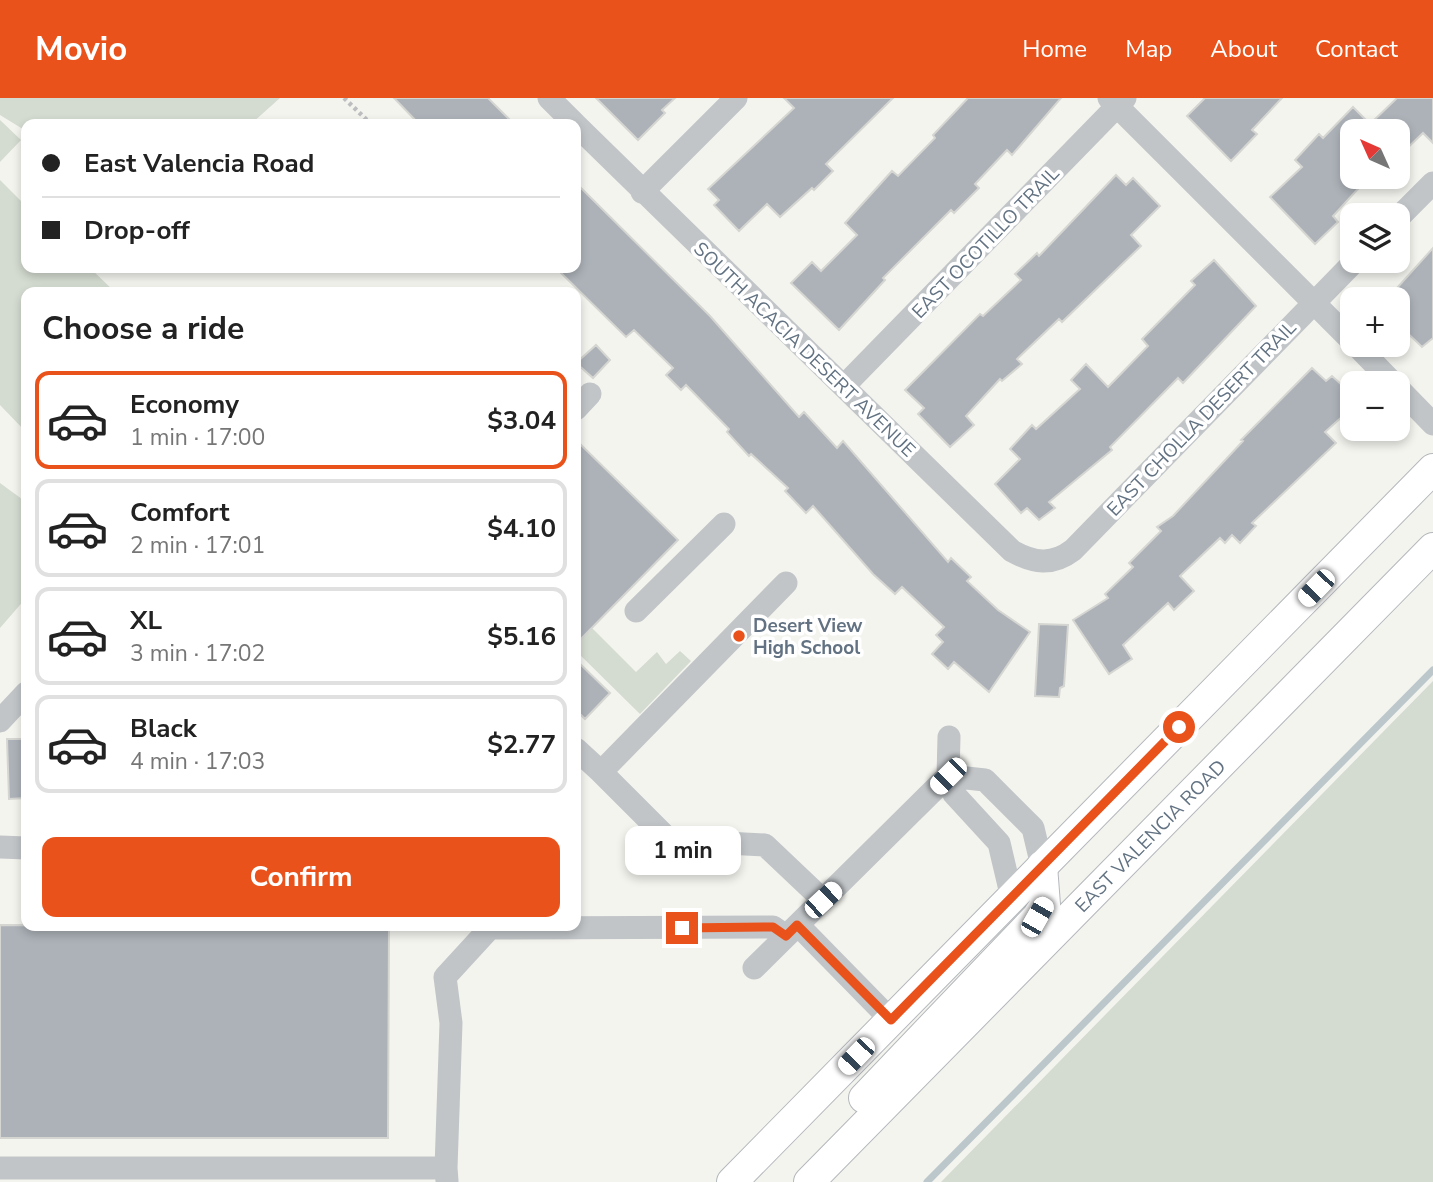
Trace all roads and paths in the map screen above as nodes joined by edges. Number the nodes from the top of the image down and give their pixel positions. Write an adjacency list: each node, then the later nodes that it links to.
1 (344, 98): 5 (path)
2 (549, 98): 6 (street, SOUTH ACACIA DESERT AVENUE)
3 (736, 98): 9 (street)
4 (1117, 101): 12 (street); 16 (street, EAST OCOTILLO TRAIL)
5 (366, 119)
6 (569, 119)
7 (581, 131): 9 (street, SOUTH ACACIA DESERT AVENUE)
8 (1433, 183): 10 (street)
9 (642, 192): 16 (street, SOUTH ACACIA DESERT AVENUE)
10 (1410, 206)
11 (1343, 273): 12 (street, EAST CHOLLA DESERT TRAIL)
12 (1314, 302): 13 (street); 22 (street, EAST CHOLLA DESERT TRAIL)
13 (1340, 329)
14 (1368, 357): 15 (street)
15 (1381, 371)
16 (844, 386): 22 (street, SOUTH ACACIA DESERT AVENUE)
17 (1410, 400): 18 (street)
18 (1433, 424)
19 (1433, 469): 33 (main road)
20 (724, 524): 24 (street)
21 (1433, 548): 45 (main road, EAST VALENCIA ROAD)
22 (1040, 571)
23 (786, 583): 29 (street)
24 (636, 611)
25 (21, 699): 26 (street)
26 (0, 722)
27 (949, 737): 30 (street)
28 (581, 754): 29 (street)
29 (601, 772): 35 (street)
30 (948, 776): 33 (street); 34 (street); 35 (street)
31 (0, 847): 32 (street)
32 (21, 848)
33 (1042, 866): 34 (main road); 44 (main road)
34 (1012, 898): 40 (main road)
35 (823, 900): 37 (street)
36 (581, 928): 37 (street)
37 (792, 930): 39 (street); 40 (street)
38 (487, 931): 42 (street)
39 (754, 968)
40 (891, 1020): 43 (main road)
41 (0, 1168): 42 (street)
42 (447, 1175)
43 (732, 1182)
44 (803, 1182)
45 (809, 1182)

